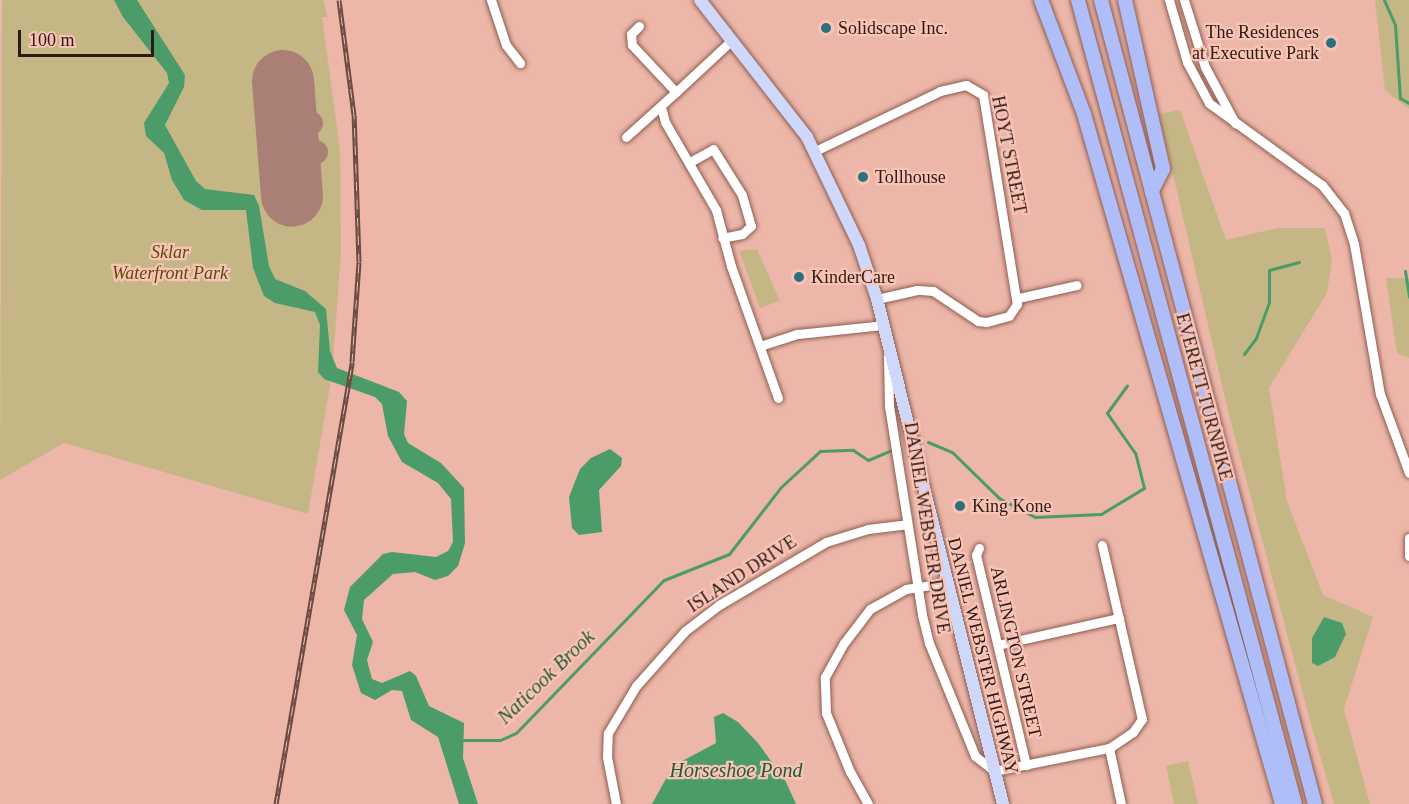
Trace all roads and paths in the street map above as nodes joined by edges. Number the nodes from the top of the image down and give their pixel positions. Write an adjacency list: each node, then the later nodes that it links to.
1 (491, 0): 11 (street)
2 (700, 0): 10 (main road, DANIEL WEBSTER HIGHWAY)
3 (1041, 0): 44 (highway)
4 (1078, 0): 45 (highway, EVERETT TURNPIKE)
5 (1101, 0): 18 (highway, EVERETT TURNPIKE)
6 (1125, 0): 18 (highway)
7 (1169, 0): 14 (street)
8 (1184, 0): 14 (street)
9 (639, 26): 12 (street)
10 (732, 40): 12 (street); 16 (main road, DANIEL WEBSTER HIGHWAY)
11 (520, 63)
12 (676, 92): 13 (street)
13 (661, 107): 15 (street); 17 (street)
14 (1235, 123): 27 (street)
15 (626, 136)
16 (815, 151): 21 (street, HOYT STREET); 22 (main road, DANIEL WEBSTER HIGHWAY)
17 (690, 162): 19 (street); 19 (street)
18 (1152, 191): 46 (highway, EVERETT TURNPIKE)
19 (722, 238): 25 (street)
20 (1077, 285): 21 (street)
21 (1019, 298): 22 (street)
22 (877, 299): 23 (main road, DANIEL WEBSTER HIGHWAY)
23 (883, 325): 24 (main road, DANIEL WEBSTER HIGHWAY); 25 (street)
24 (888, 344): 28 (street, DANIEL WEBSTER DRIVE); 33 (main road, DANIEL WEBSTER HIGHWAY)
25 (760, 346): 26 (street)
26 (778, 398)
27 (1409, 472)
28 (907, 524): 34 (street, DANIEL WEBSTER DRIVE); 40 (street, ISLAND DRIVE)
29 (1409, 538): 32 (street)
30 (1102, 545): 35 (street)
31 (979, 548): 36 (street, ARLINGTON STREET)
32 (1409, 556)
33 (945, 583): 34 (street); 39 (main road, DANIEL WEBSTER HIGHWAY)
34 (917, 587): 39 (street, DANIEL WEBSTER DRIVE); 41 (street)
35 (1119, 618): 36 (street); 37 (street)
36 (998, 645): 38 (street, ARLINGTON STREET)
37 (1109, 748): 38 (street); 43 (street)
38 (1026, 765): 39 (street)
39 (994, 771): 42 (main road, DANIEL WEBSTER HIGHWAY)
40 (616, 804)
41 (868, 804)
42 (1003, 804)
43 (1121, 804)
44 (1282, 804)
45 (1295, 804)
46 (1316, 804)

